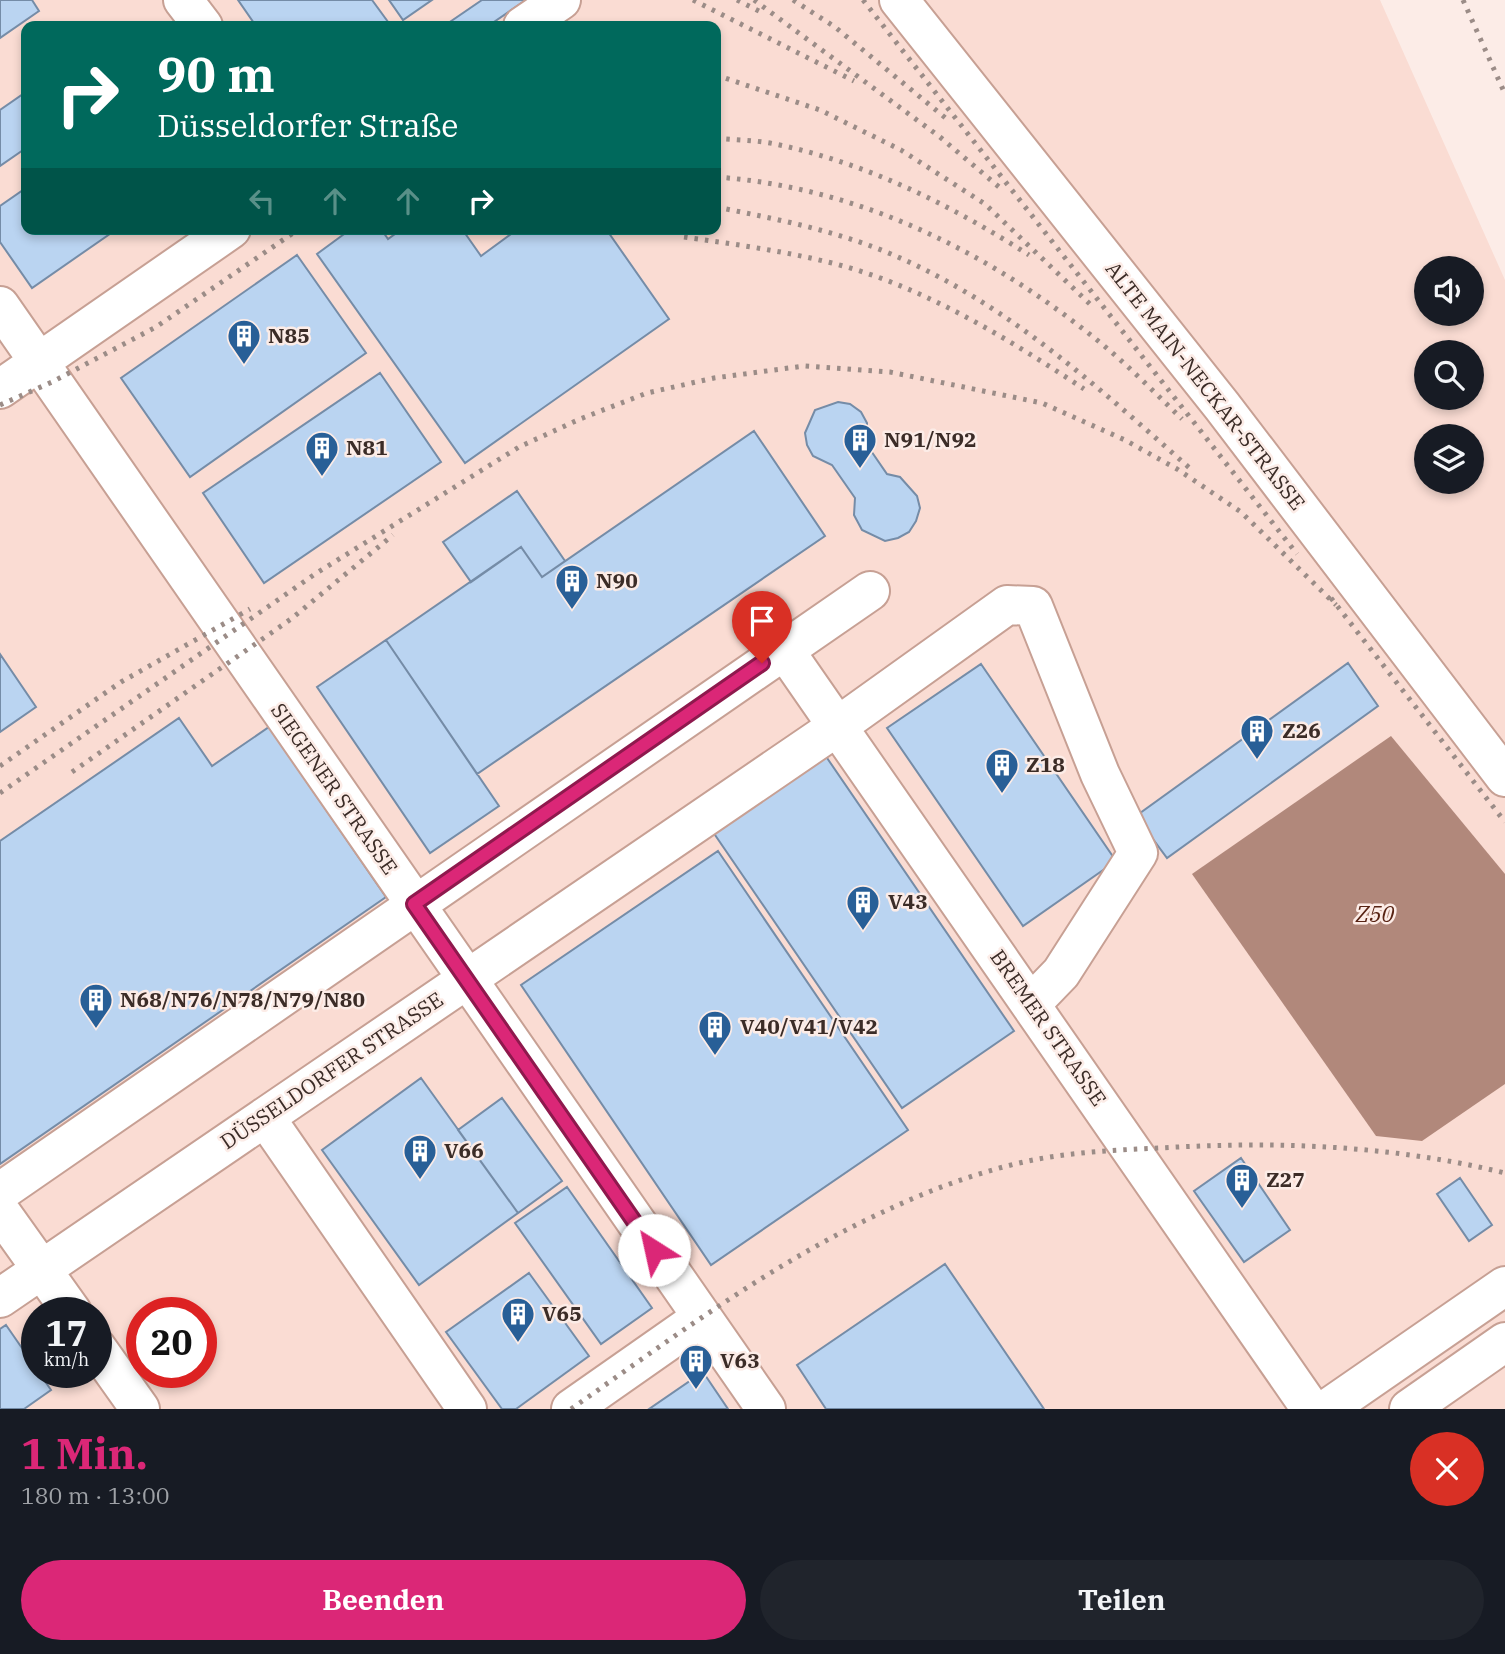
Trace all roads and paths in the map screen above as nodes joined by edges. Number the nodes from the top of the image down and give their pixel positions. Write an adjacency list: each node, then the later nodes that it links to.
1 (183, 0): 4 (lane)
2 (561, 0): 5 (lane)
3 (899, 0): 13 (lane, ALTE MAIN-NECKAR-STRASSE)
4 (199, 21)
5 (530, 21)
6 (221, 235): 8 (lane)
7 (0, 306): 8 (lane, SIEGENER STRASSE)
8 (38, 363): 9 (lane); 14 (lane, SIEGENER STRASSE)
9 (0, 389)
10 (870, 591): 11 (lane)
11 (783, 648): 12 (lane, BREMER STRASSE); 14 (lane)
12 (838, 726): 15 (lane, DÜSSELDORFER STRASSE); 16 (lane, BREMER STRASSE); 16 (lane, DÜSSELDORFER STRASSE)
13 (1505, 777)
14 (414, 904): 15 (lane, SIEGENER STRASSE); 18 (lane)
15 (466, 980): 17 (lane, DÜSSELDORFER STRASSE); 24 (lane, SIEGENER STRASSE)
16 (1031, 1004): 31 (lane, BREMER STRASSE)
17 (265, 1117): 20 (lane, DÜSSELDORFER STRASSE); 28 (lane)
18 (0, 1192)
19 (0, 1211): 20 (lane)
20 (41, 1269): 22 (lane); 23 (lane, DÜSSELDORFER STRASSE)
21 (1505, 1286): 32 (lane)
22 (61, 1297)
23 (0, 1298)
24 (701, 1318): 29 (lane); 30 (lane, SIEGENER STRASSE)
25 (1505, 1342): 33 (lane)
26 (112, 1370): 27 (lane)
27 (140, 1409)
28 (467, 1409)
29 (571, 1409)
30 (766, 1409)
31 (1311, 1409)
32 (1326, 1409)
33 (1409, 1409)

